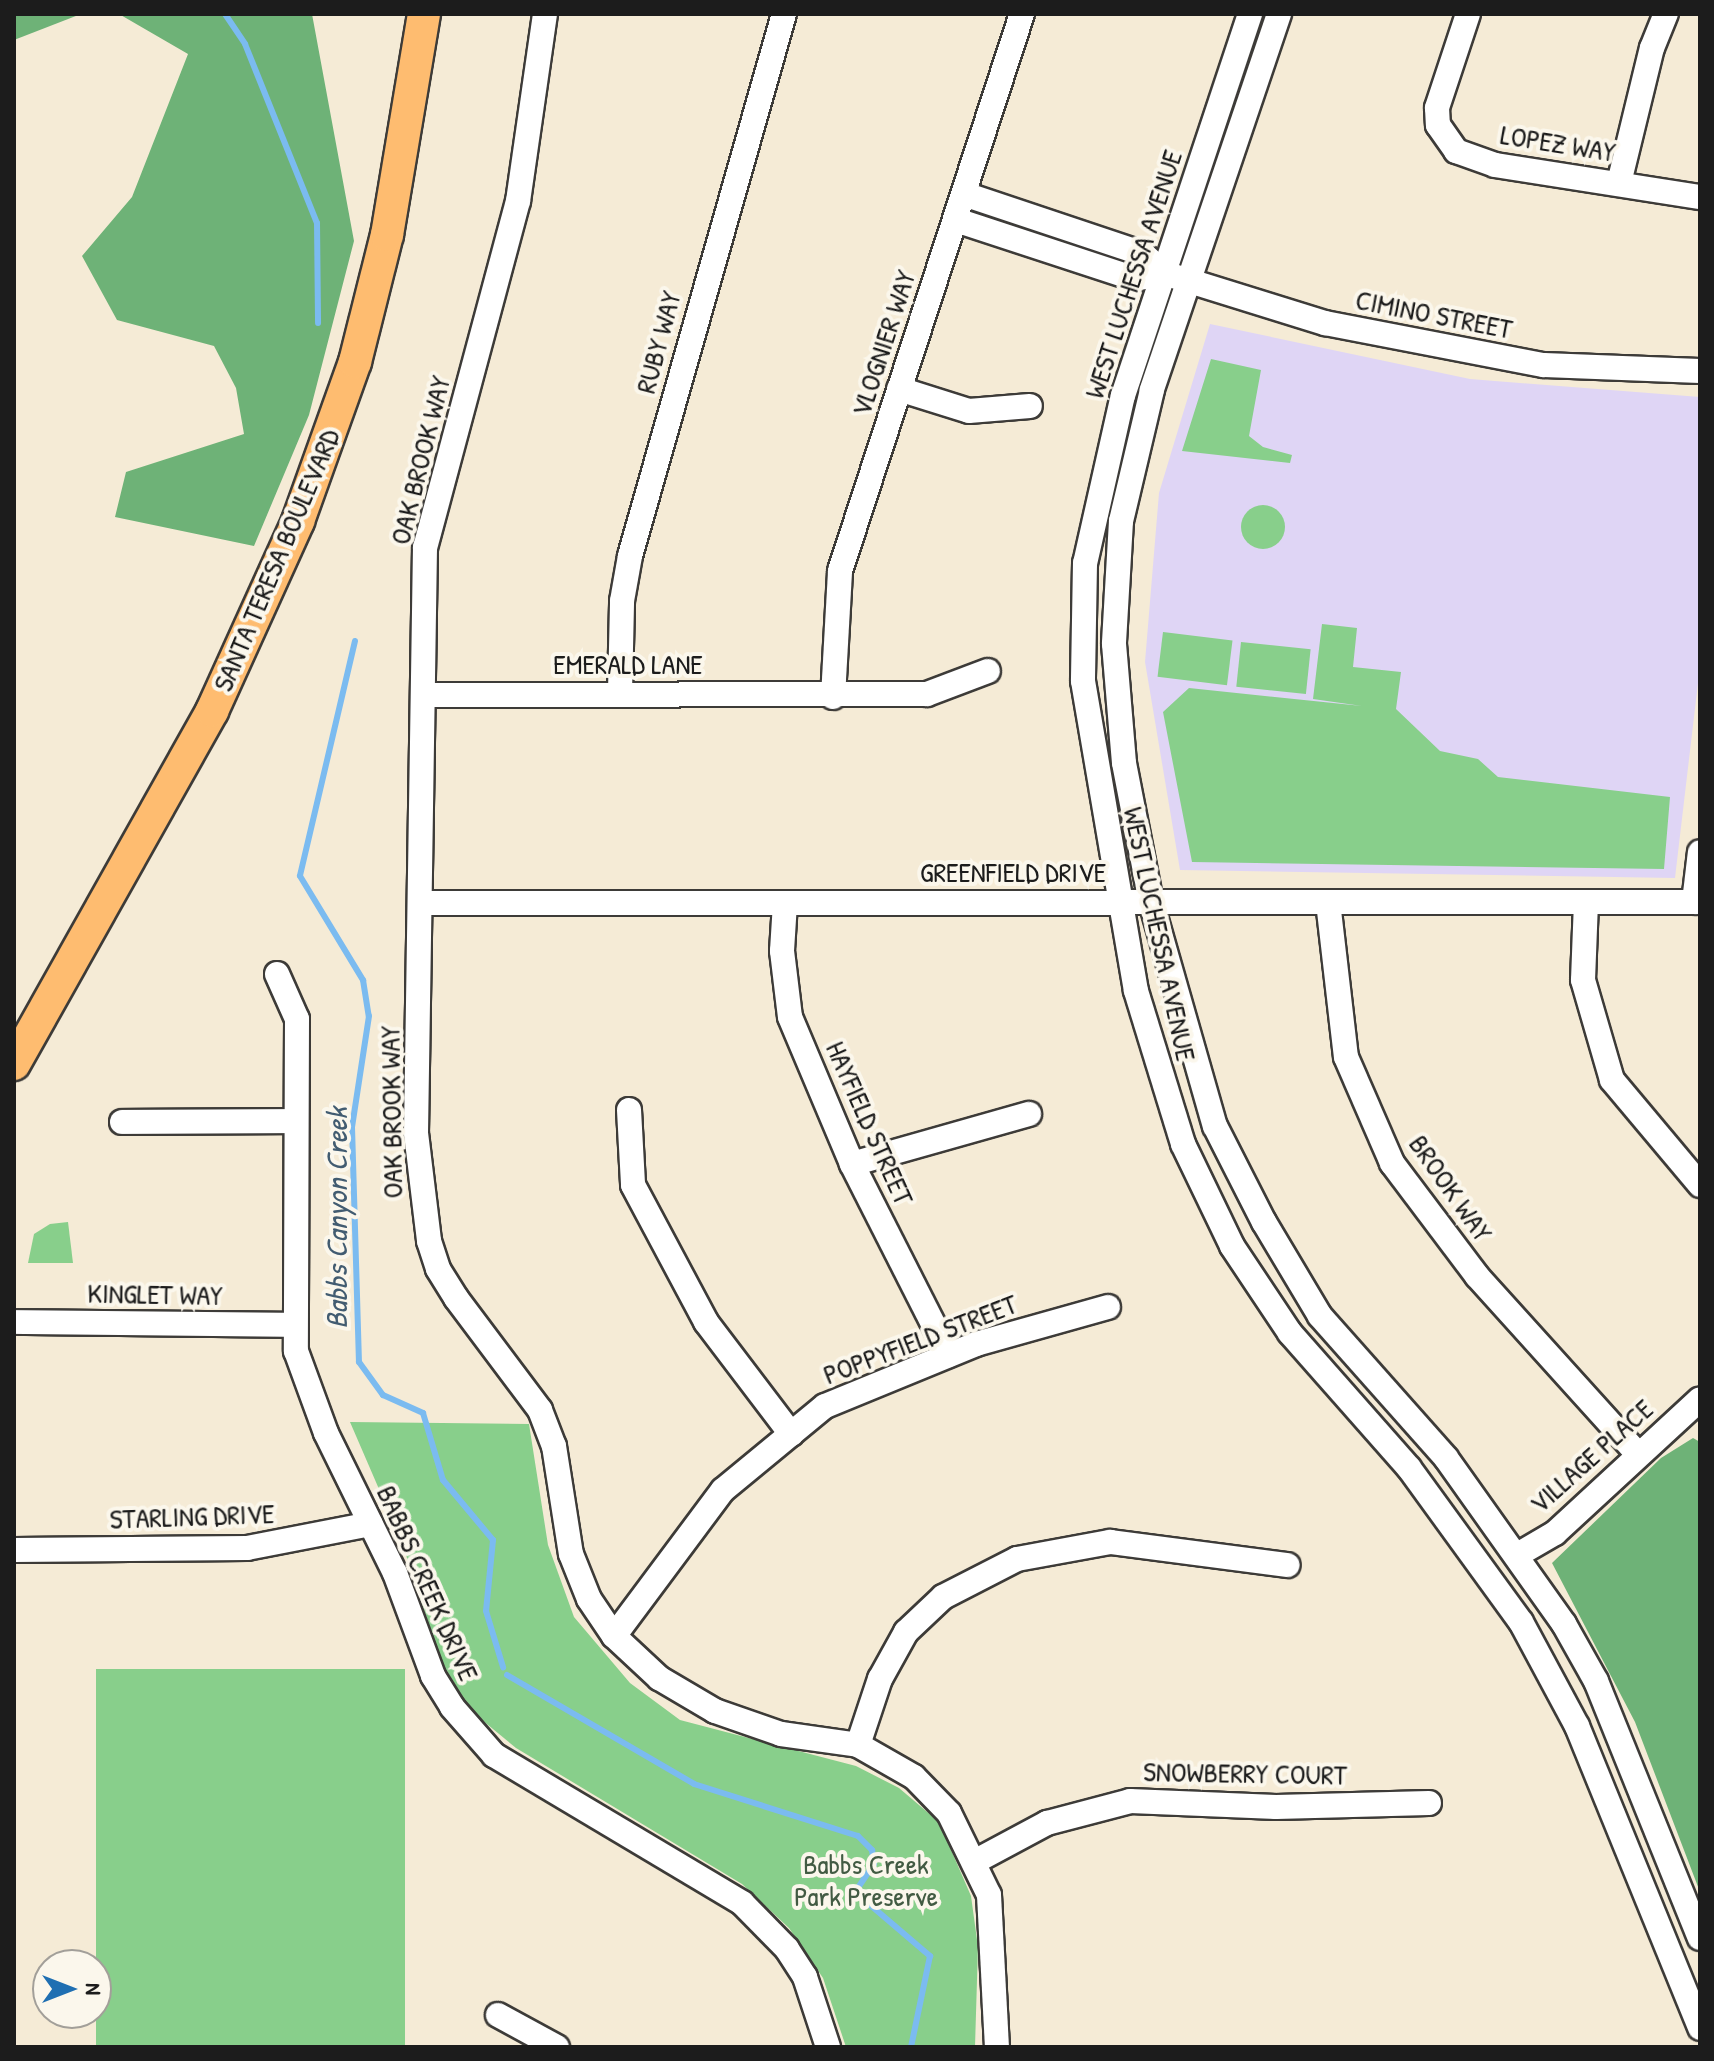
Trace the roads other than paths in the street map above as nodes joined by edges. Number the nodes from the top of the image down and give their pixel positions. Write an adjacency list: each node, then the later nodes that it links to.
1 (424, 14): 31 (main road, SANTA TERESA BOULEVARD)
2 (545, 14): 20 (street, OAK BROOK WAY)
3 (784, 14): 19 (street, RUBY WAY)
4 (1022, 14): 10 (street, VLOGNIER WAY)
5 (1250, 14): 13 (street, WEST LUCHESSA AVENUE)
6 (1279, 14): 14 (street, WEST LUCHESSA AVENUE)
7 (1468, 14): 9 (street, LOPEZ WAY)
8 (1666, 14): 9 (street)
9 (1619, 183): 11 (street, LOPEZ WAY)
10 (964, 194): 12 (street, VLOGNIER WAY); 13 (street, CIMINO STREET)
11 (1700, 197)
12 (956, 220): 13 (street, CIMINO STREET); 16 (street, VLOGNIER WAY)
13 (1164, 273): 14 (street, CIMINO STREET); 23 (street, WEST LUCHESSA AVENUE)
14 (1189, 281): 15 (street, CIMINO STREET); 24 (street, WEST LUCHESSA AVENUE)
15 (1700, 371)
16 (899, 389): 17 (street); 21 (street, VLOGNIER WAY)
17 (1030, 406)
18 (988, 671): 21 (street, EMERALD LANE)
19 (620, 692): 20 (street, EMERALD LANE); 21 (street, EMERALD LANE)
20 (423, 695): 28 (street, OAK BROOK WAY)
21 (833, 697)
22 (1700, 852): 27 (street)
23 (1120, 902): 24 (street, GREENFIELD DRIVE); 29 (street, GREENFIELD DRIVE); 55 (street, WEST LUCHESSA AVENUE)
24 (1151, 902): 25 (street, GREENFIELD DRIVE); 47 (street, WEST LUCHESSA AVENUE)
25 (1328, 902): 26 (street, GREENFIELD DRIVE); 44 (street, BROOK WAY)
26 (1586, 902): 27 (street, GREENFIELD DRIVE); 37 (street)
27 (1697, 902)
28 (422, 903): 29 (street, GREENFIELD DRIVE); 49 (street, OAK BROOK WAY)
29 (785, 903): 36 (street, HAYFIELD STREET)
30 (277, 974): 34 (street, BABBS CREEK DRIVE)
31 (14, 1064)
32 (629, 1110): 43 (street)
33 (1029, 1114): 36 (street)
34 (295, 1121): 35 (street); 40 (street, BABBS CREEK DRIVE)
35 (122, 1122)
36 (852, 1164): 41 (street, HAYFIELD STREET)
37 (1700, 1185)
38 (1108, 1307): 41 (street, POPPYFIELD STREET)
39 (14, 1322): 40 (street, KINGLET WAY)
40 (295, 1325): 45 (street, BABBS CREEK DRIVE)
41 (949, 1355): 43 (street, POPPYFIELD STREET)
42 (1700, 1399): 44 (street, VILLAGE PLACE)
43 (791, 1434): 49 (street, POPPYFIELD STREET)
44 (1637, 1453): 47 (street, VILLAGE PLACE)
45 (371, 1524): 46 (street, STARLING DRIVE); 57 (street, BABBS CREEK DRIVE)
46 (14, 1550)
47 (1519, 1554): 53 (street, WEST LUCHESSA AVENUE)
48 (1288, 1565): 50 (street)
49 (614, 1636): 50 (street, OAK BROOK WAY)
50 (858, 1745): 52 (street, OAK BROOK WAY)
51 (1429, 1803): 52 (street, SNOWBERRY COURT)
52 (976, 1861): 58 (street, OAK BROOK WAY)
53 (1700, 1938)
54 (498, 2015): 56 (street)
55 (1700, 2028)
56 (557, 2047)
57 (828, 2047)
58 (997, 2047)

